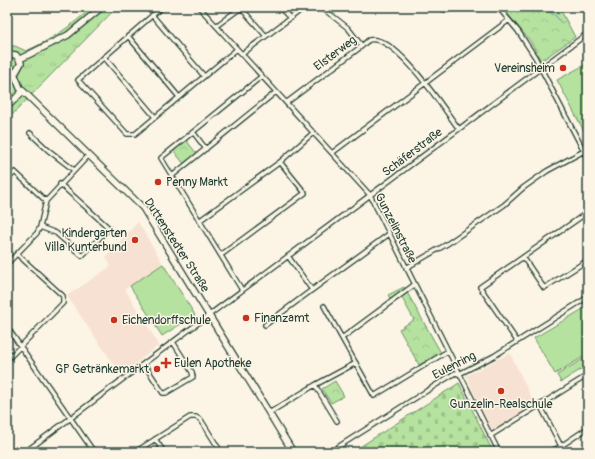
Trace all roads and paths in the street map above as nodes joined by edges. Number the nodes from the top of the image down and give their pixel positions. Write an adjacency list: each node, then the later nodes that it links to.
1 (102, 7): 23 (street)
2 (162, 7): 11 (street)
3 (199, 7): 14 (street, Gunzelinstraße)
4 (241, 7): 14 (street); 17 (street)
5 (279, 7): 12 (street)
6 (305, 7): 12 (street)
7 (321, 7): 18 (street)
8 (436, 7): 9 (street)
9 (450, 7)
10 (498, 7): 13 (street)
11 (152, 15): 16 (street); 27 (street)
12 (290, 18): 17 (street)
13 (509, 20): 24 (street); 29 (street)
14 (216, 26): 19 (street, Gunzelinstraße)
15 (588, 33): 24 (street, Schäferstraße)
16 (128, 36): 22 (street); 32 (street)
17 (266, 36): 21 (street)
18 (362, 46): 29 (street, Elsterweg); 33 (street, Elsterweg)
19 (236, 49): 21 (street, Gunzelinstraße); 27 (street)
20 (7, 54): 23 (street)
21 (242, 54): 28 (street, Gunzelinstraße)
22 (104, 57): 35 (street); 35 (street)
23 (20, 59): 26 (street)
24 (541, 68): 36 (street, Schäferstraße); 41 (street)
25 (7, 72): 26 (street)
26 (14, 73): 30 (street, Duttenstedter Straße)
27 (204, 76): 32 (street)
28 (262, 76): 31 (street, Gunzelinstraße); 37 (street)
29 (425, 84): 36 (street, Elsterweg); 42 (street)
30 (23, 90): 34 (street); 43 (street, Duttenstedter Straße)
31 (276, 92): 33 (street, Gunzelinstraße); 40 (street)
32 (179, 97): 35 (street)
33 (286, 103): 39 (street, Gunzelinstraße)
34 (7, 107)
35 (155, 117)
36 (459, 129): 50 (street, Schäferstraße)
37 (193, 132): 40 (street); 47 (street)
38 (30, 133): 46 (street)
39 (313, 133): 42 (street, Gunzelinstraße); 45 (street)
40 (206, 149): 47 (street)
41 (584, 151): 44 (street); 62 (street)
42 (332, 153): 50 (street, Gunzelinstraße)
43 (89, 155): 46 (street); 68 (street, Duttenstedter Straße)
44 (588, 160)
45 (280, 162): 53 (street); 57 (street)
46 (74, 170): 49 (street)
47 (172, 176): 53 (street)
48 (7, 180): 51 (street)
49 (60, 184): 51 (street); 54 (street)
50 (370, 195): 55 (street, Gunzelinstraße); 58 (street, Schäferstraße)
51 (46, 200): 54 (street)
52 (588, 212): 59 (street)
53 (199, 221): 57 (street)
54 (40, 227): 56 (street)
55 (389, 234): 62 (street, Gunzelinstraße); 65 (street)
56 (17, 254): 61 (street); 74 (street)
57 (221, 256): 64 (street)
58 (288, 256): 64 (street, Schäferstraße); 65 (street)
59 (523, 257): 60 (street); 72 (street)
60 (588, 260)
61 (7, 264)
62 (406, 268): 63 (street, Gunzelinstraße)
63 (414, 285): 71 (street); 75 (street, Gunzelinstraße)
64 (242, 290): 68 (street, Schäferstraße)
65 (312, 290): 69 (street)
66 (588, 297): 72 (street, Eulenring)
67 (324, 306): 71 (street)
68 (209, 315): 73 (street, Schäferstraße); 83 (street, Duttenstedter Straße)
69 (264, 325)
70 (7, 327): 74 (street)
71 (342, 338): 77 (street)
72 (517, 341): 79 (street, Eulenring)
73 (173, 342): 78 (street, Schäferstraße); 78 (street)
74 (20, 347): 76 (street); 84 (street)
75 (448, 351): 77 (street); 79 (street, Gunzelinstraße)
76 (7, 360)
77 (356, 363): 81 (street)
78 (144, 364): 84 (street, Schäferstraße)
79 (460, 374): 87 (street, Gunzelinstraße); 96 (street, Eulenring)
80 (588, 375): 82 (street)
81 (315, 385): 83 (street); 85 (street)
82 (540, 405): 87 (street); 89 (street)
83 (269, 414): 95 (street, Duttenstedter Straße)
84 (70, 418): 90 (street, Schäferstraße); 91 (street)
85 (337, 421)
86 (588, 428): 89 (street)
87 (490, 436): 97 (street, Gunzelinstraße)
88 (156, 439): 92 (street); 93 (street); 94 (street)
89 (560, 445): 98 (street); 99 (street)
90 (25, 452)
91 (94, 452)
92 (134, 452)
93 (164, 452)
94 (220, 452)
95 (293, 452)
96 (330, 452)
97 (499, 452)
98 (548, 452)
99 (564, 452)

